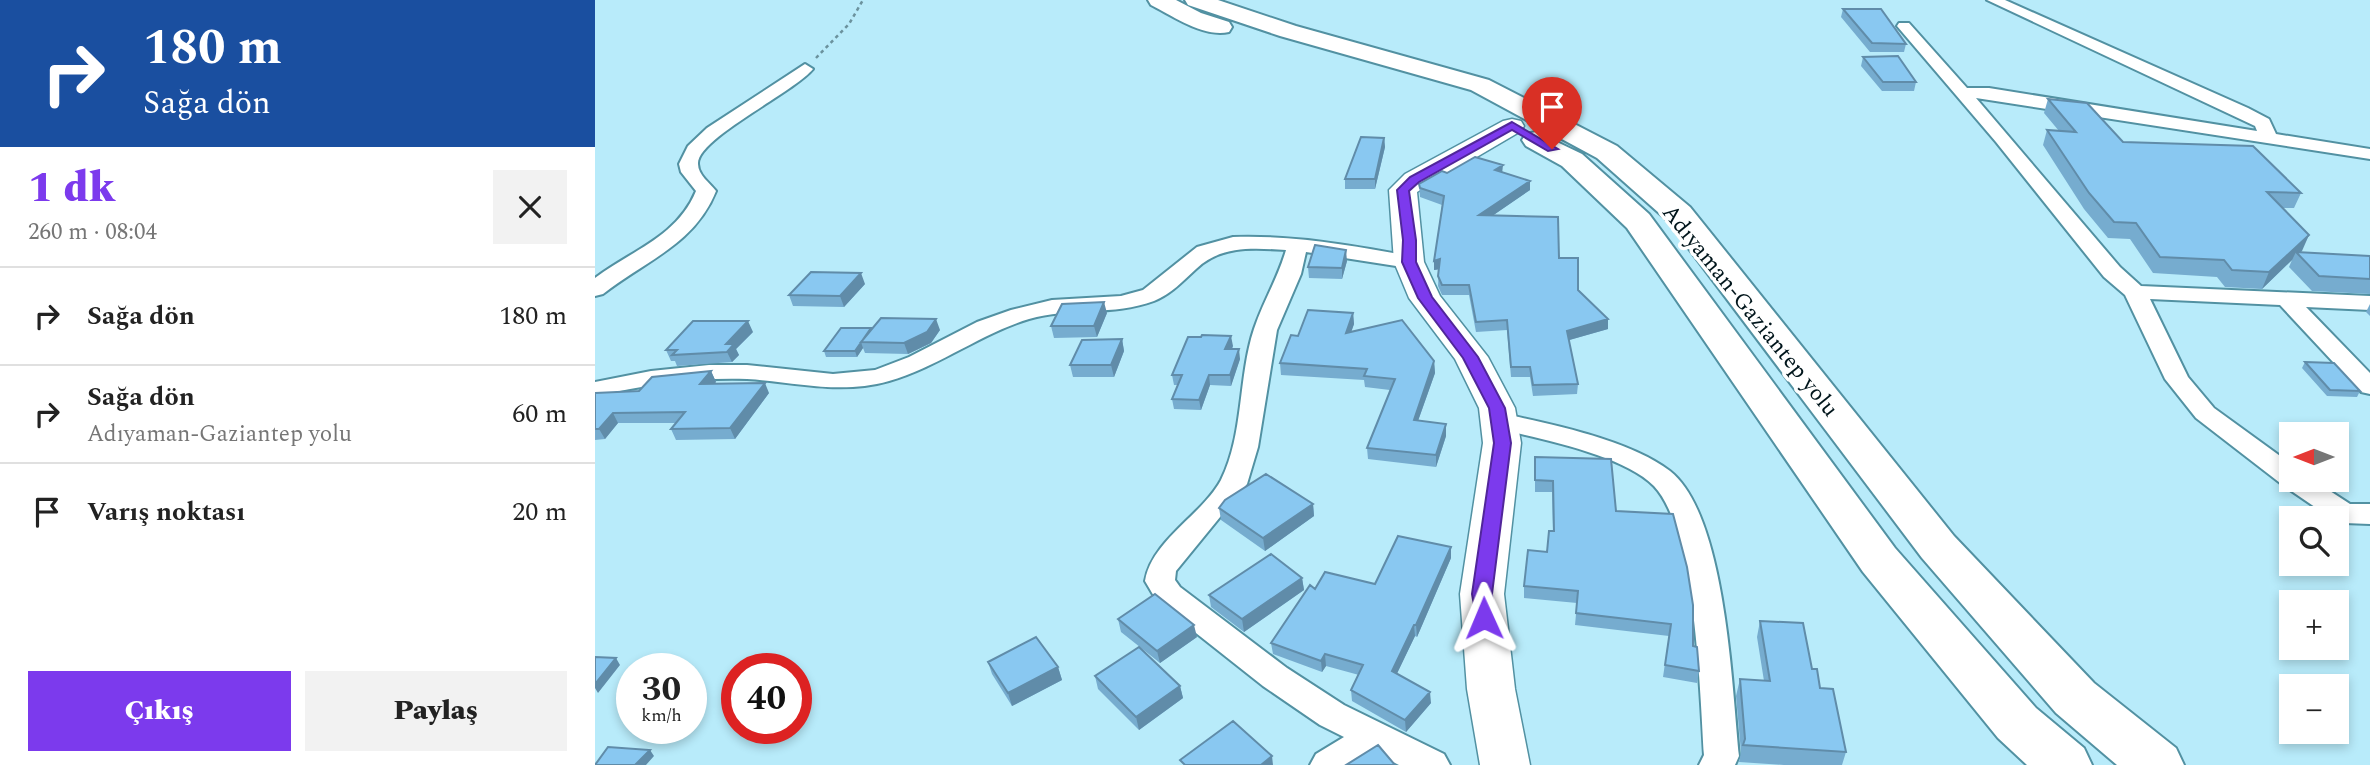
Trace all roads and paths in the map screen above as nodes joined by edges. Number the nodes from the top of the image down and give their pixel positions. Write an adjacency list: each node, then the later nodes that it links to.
1 (863, 0): 6 (path)
2 (1159, 0): 8 (highway, Adıyaman-Gaziantep yolu)
3 (1196, 0): 29 (highway, Adıyaman-Gaziantep yolu)
4 (1994, 0): 9 (street)
5 (1904, 26): 7 (street)
6 (806, 69): 13 (street)
7 (1964, 93): 9 (street); 14 (street)
8 (1512, 126): 12 (street); 28 (highway, Adıyaman-Gaziantep yolu)
9 (2268, 137): 10 (street)
10 (2370, 154)
11 (1297, 247): 12 (street); 18 (street); 23 (street)
12 (1409, 262): 19 (street)
13 (595, 289)
14 (2135, 292): 15 (street); 20 (street)
15 (2287, 300): 16 (street); 17 (street)
16 (2370, 303)
17 (2370, 387)
18 (595, 389)
19 (1499, 421): 26 (street); 27 (street)
20 (2279, 468)
21 (2313, 492): 22 (street)
22 (2370, 514)
23 (1374, 736): 24 (street); 25 (street)
24 (1328, 765)
25 (1432, 765)
26 (1505, 765)
27 (1717, 765)
28 (2064, 765)
29 (2157, 765)

